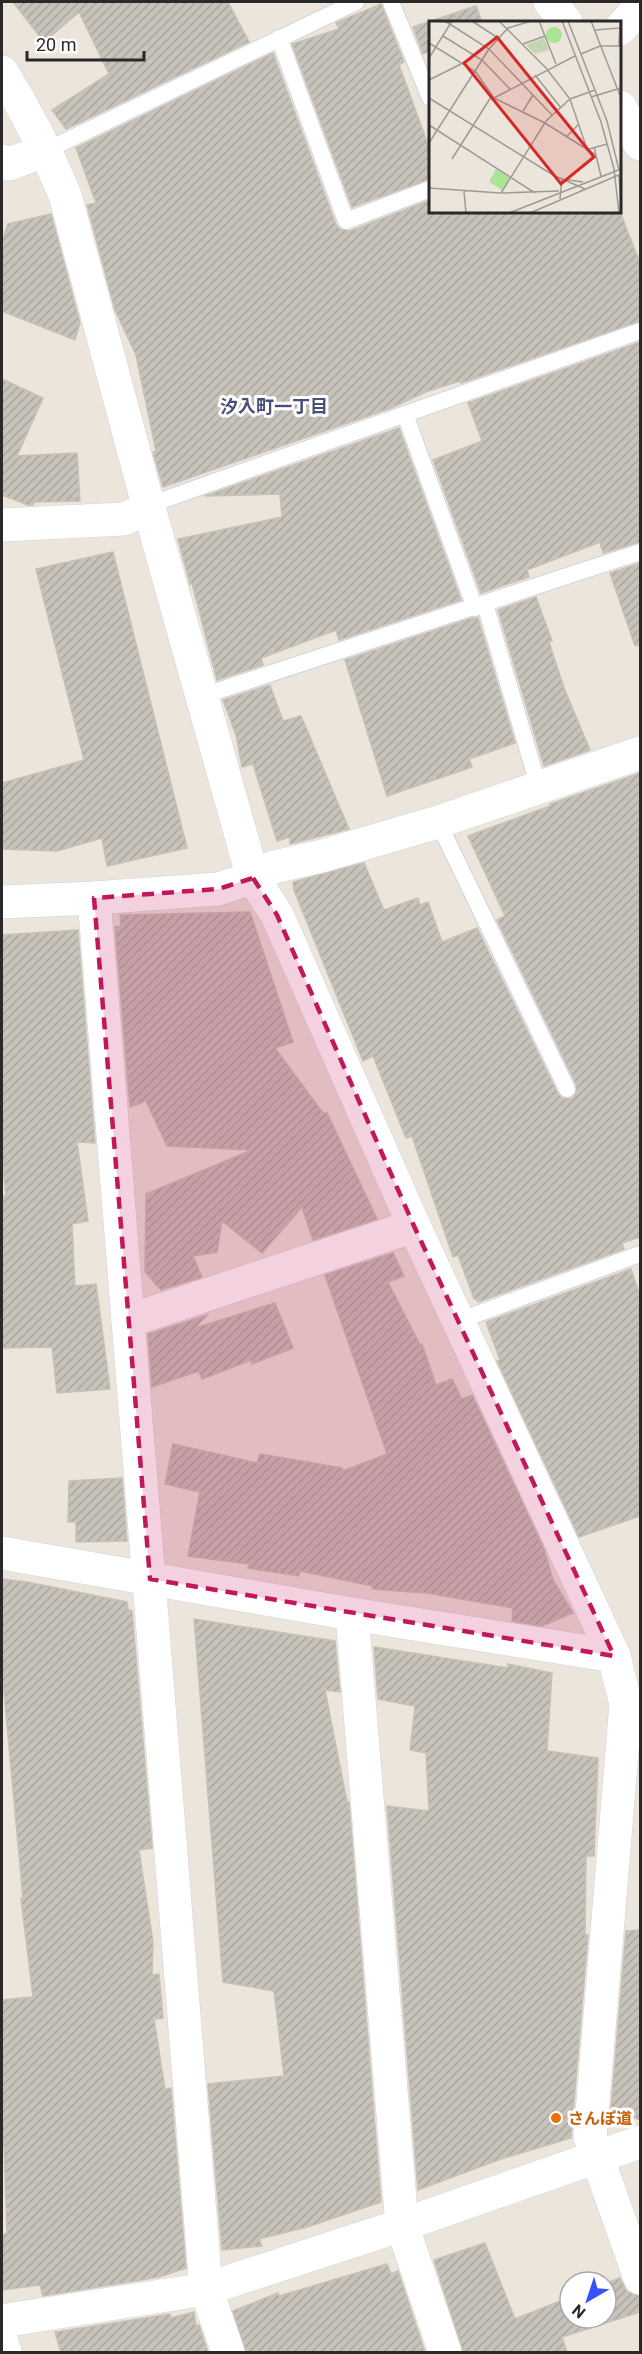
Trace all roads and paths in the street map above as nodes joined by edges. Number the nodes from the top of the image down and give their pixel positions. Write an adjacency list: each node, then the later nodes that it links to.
1 (356, 2): 9 (lane)
2 (391, 2): 11 (lane)
3 (550, 2): 6 (street)
4 (569, 2): 7 (street)
5 (640, 6): 8 (street)
6 (565, 21)
7 (578, 21)
8 (621, 28)
9 (279, 38): 14 (lane); 16 (lane)
10 (2, 72): 14 (street)
11 (429, 96)
12 (621, 112): 13 (street)
13 (640, 144)
14 (47, 150): 15 (street); 19 (street)
15 (4, 169)
16 (429, 189)
17 (640, 331): 18 (lane)
18 (405, 414): 19 (lane); 22 (lane)
19 (149, 508): 20 (street); 23 (street)
20 (2, 525)
21 (640, 552): 22 (lane)
22 (480, 606): 23 (lane); 25 (lane)
23 (202, 696): 27 (street)
24 (640, 753): 25 (street)
25 (539, 788): 26 (street)
26 (438, 822): 27 (street); 30 (lane)
27 (253, 878): 28 (street); 31 (street)
28 (94, 898): 29 (street); 33 (street)
29 (2, 902)
30 (567, 1089)
31 (414, 1226): 33 (street); 34 (street)
32 (640, 1254): 34 (lane)
33 (128, 1321): 36 (street)
34 (458, 1321): 38 (street)
35 (2, 1553): 36 (street)
36 (150, 1579): 37 (street); 44 (street)
37 (352, 1614): 38 (street); 42 (street)
38 (614, 1656): 39 (street)
39 (633, 1702): 41 (street)
40 (640, 2142): 41 (street)
41 (597, 2157): 42 (street); 43 (street)
42 (402, 2225): 44 (street); 49 (street)
43 (640, 2278)
44 (206, 2289): 45 (street); 48 (street)
45 (2, 2321)
46 (2, 2342): 47 (street)
47 (5, 2352)
48 (228, 2352)
49 (445, 2352)

